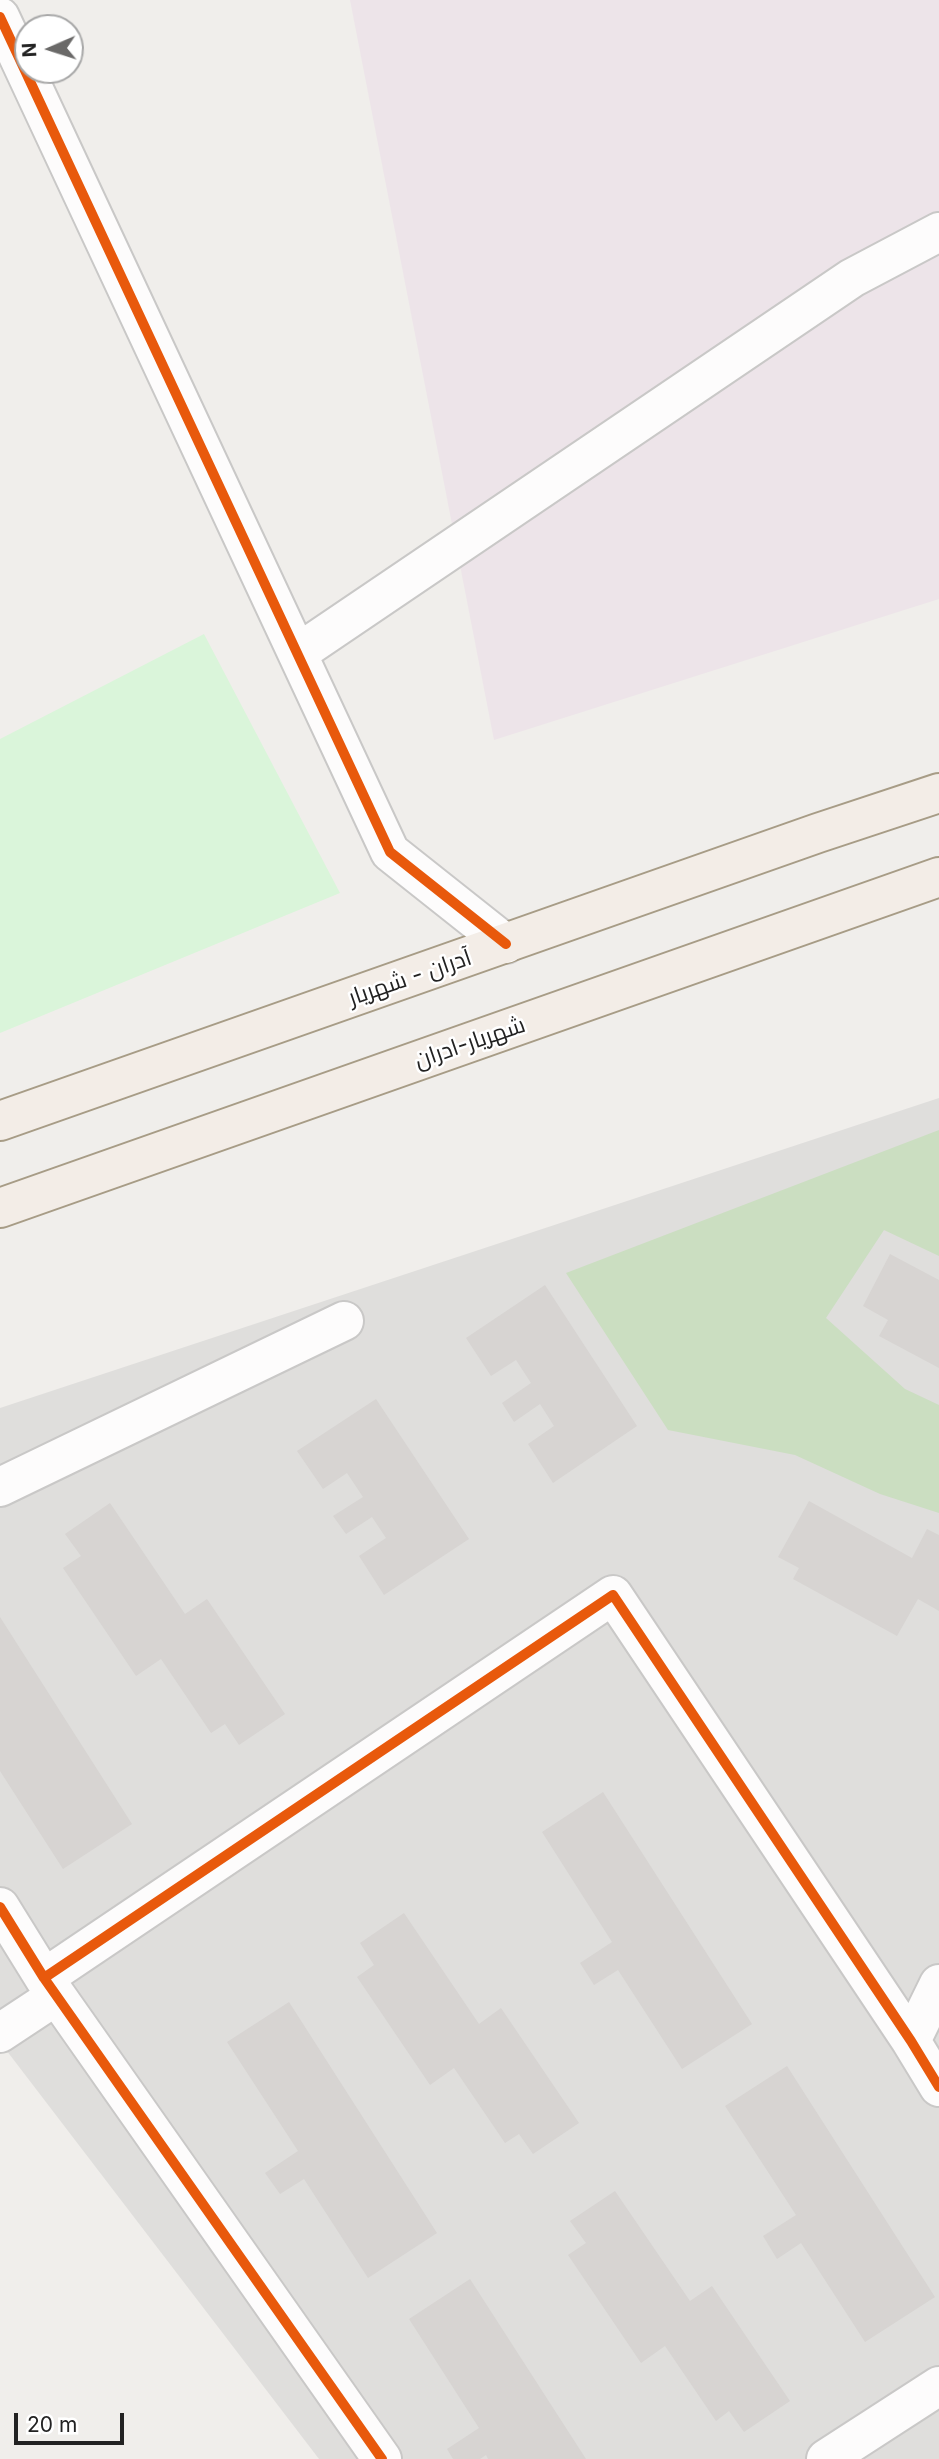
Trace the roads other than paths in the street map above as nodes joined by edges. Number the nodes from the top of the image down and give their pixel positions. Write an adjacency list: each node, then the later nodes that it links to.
1 (0, 17): 3 (street)
2 (939, 232): 3 (street)
3 (298, 653): 6 (street)
4 (939, 793): 6 (main road, آدران - شهریار)
5 (939, 877): 8 (main road, شهریار-ادران)
6 (506, 944): 7 (main road, آدران - شهریار)
7 (0, 1121)
8 (0, 1208)
9 (344, 1321): 10 (street)
10 (0, 1487)
11 (0, 1907): 13 (street)
12 (939, 1984): 15 (street)
13 (50, 1987): 14 (street); 15 (street); 18 (street)
14 (0, 2033)
15 (911, 2041): 16 (street)
16 (939, 2087)
17 (939, 2386): 19 (street)
18 (382, 2459)
19 (826, 2459)

